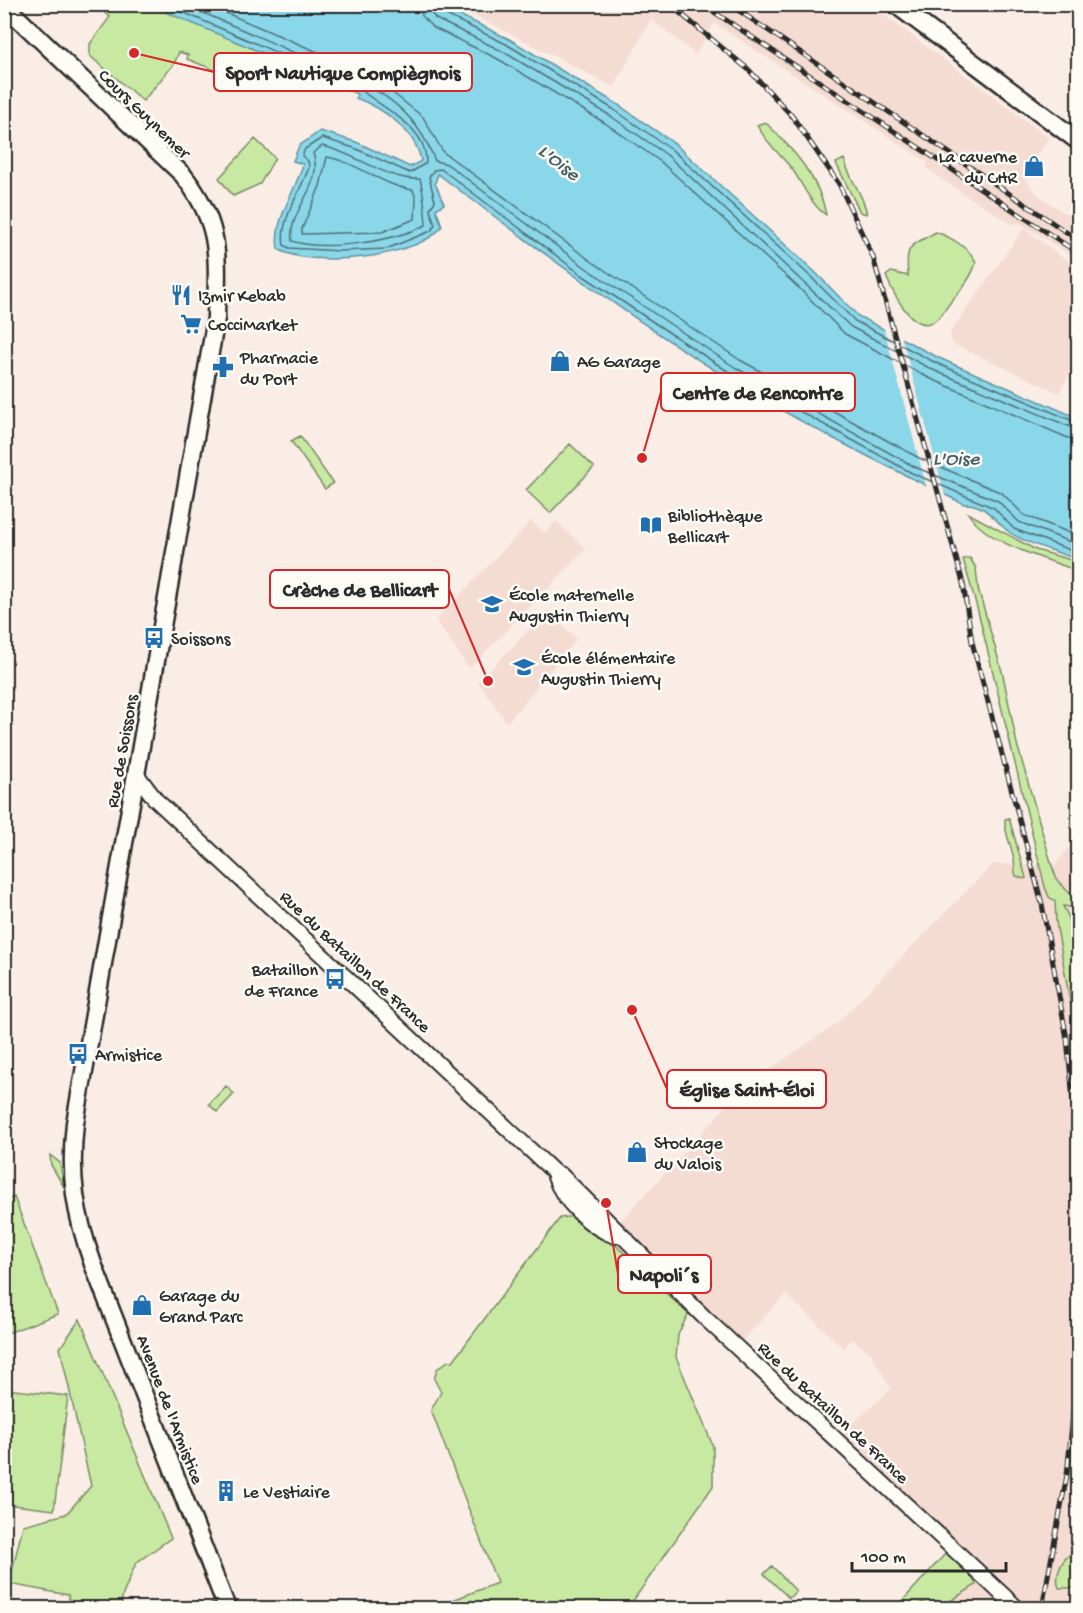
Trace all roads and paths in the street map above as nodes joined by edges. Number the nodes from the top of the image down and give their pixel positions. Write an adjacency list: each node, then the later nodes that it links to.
1 (895, 4): 3 (main road)
2 (4, 5): 4 (main road, Cours Guynemer)
3 (1078, 141)
4 (216, 279): 5 (main road, Rue de Soissons)
5 (136, 775): 6 (main road, Rue de Soissons); 8 (street, Rue du Bataillon de France)
6 (80, 1223): 7 (main road, Avenue de l'Armistice)
7 (227, 1608)
8 (1017, 1608)

